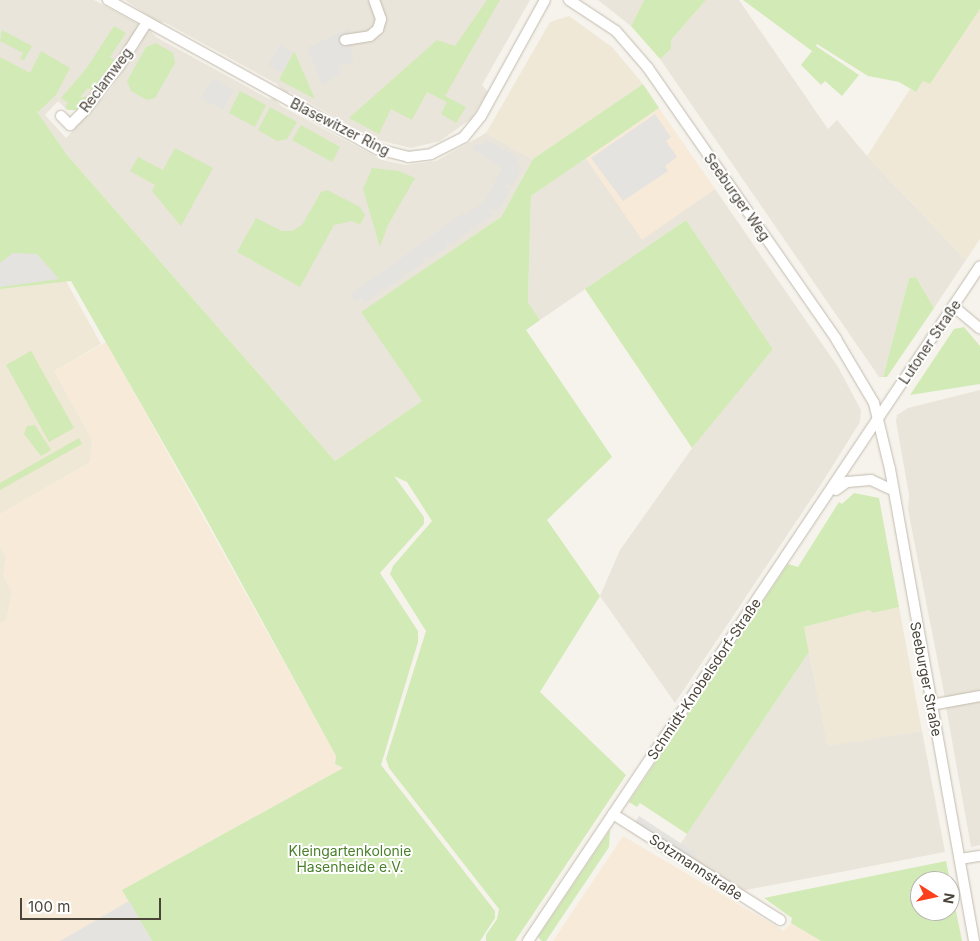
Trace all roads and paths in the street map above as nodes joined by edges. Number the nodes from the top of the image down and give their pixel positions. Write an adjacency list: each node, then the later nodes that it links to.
1 (108, 0): 5 (street, Blasewitzer Ring)
2 (374, 0): 6 (street)
3 (545, 0): 5 (street, Blasewitzer Ring)
4 (569, 0): 11 (street, Seeburger Weg)
5 (146, 22): 7 (street, Reclamweg)
6 (345, 40)
7 (61, 116)
8 (980, 266): 9 (street, Lutoner Straße)
9 (954, 306): 10 (street); 11 (street, Lutoner Straße)
10 (980, 329)
11 (878, 417): 12 (street, Seeburger Straße); 13 (street, Schmidt-Knobelsdorf-Straße)
12 (892, 490): 13 (street); 15 (street, Seeburger Straße)
13 (831, 493): 16 (street, Schmidt-Knobelsdorf-Straße)
14 (980, 696): 15 (street)
15 (931, 705): 18 (street, Seeburger Straße)
16 (613, 814): 19 (street, Sotzmannstraße); 20 (street, Schmidt-Knobelsdorf-Straße)
17 (980, 856): 18 (street)
18 (960, 859): 21 (street, Seeburger Straße)
19 (780, 920)
20 (528, 941)
21 (974, 941)

